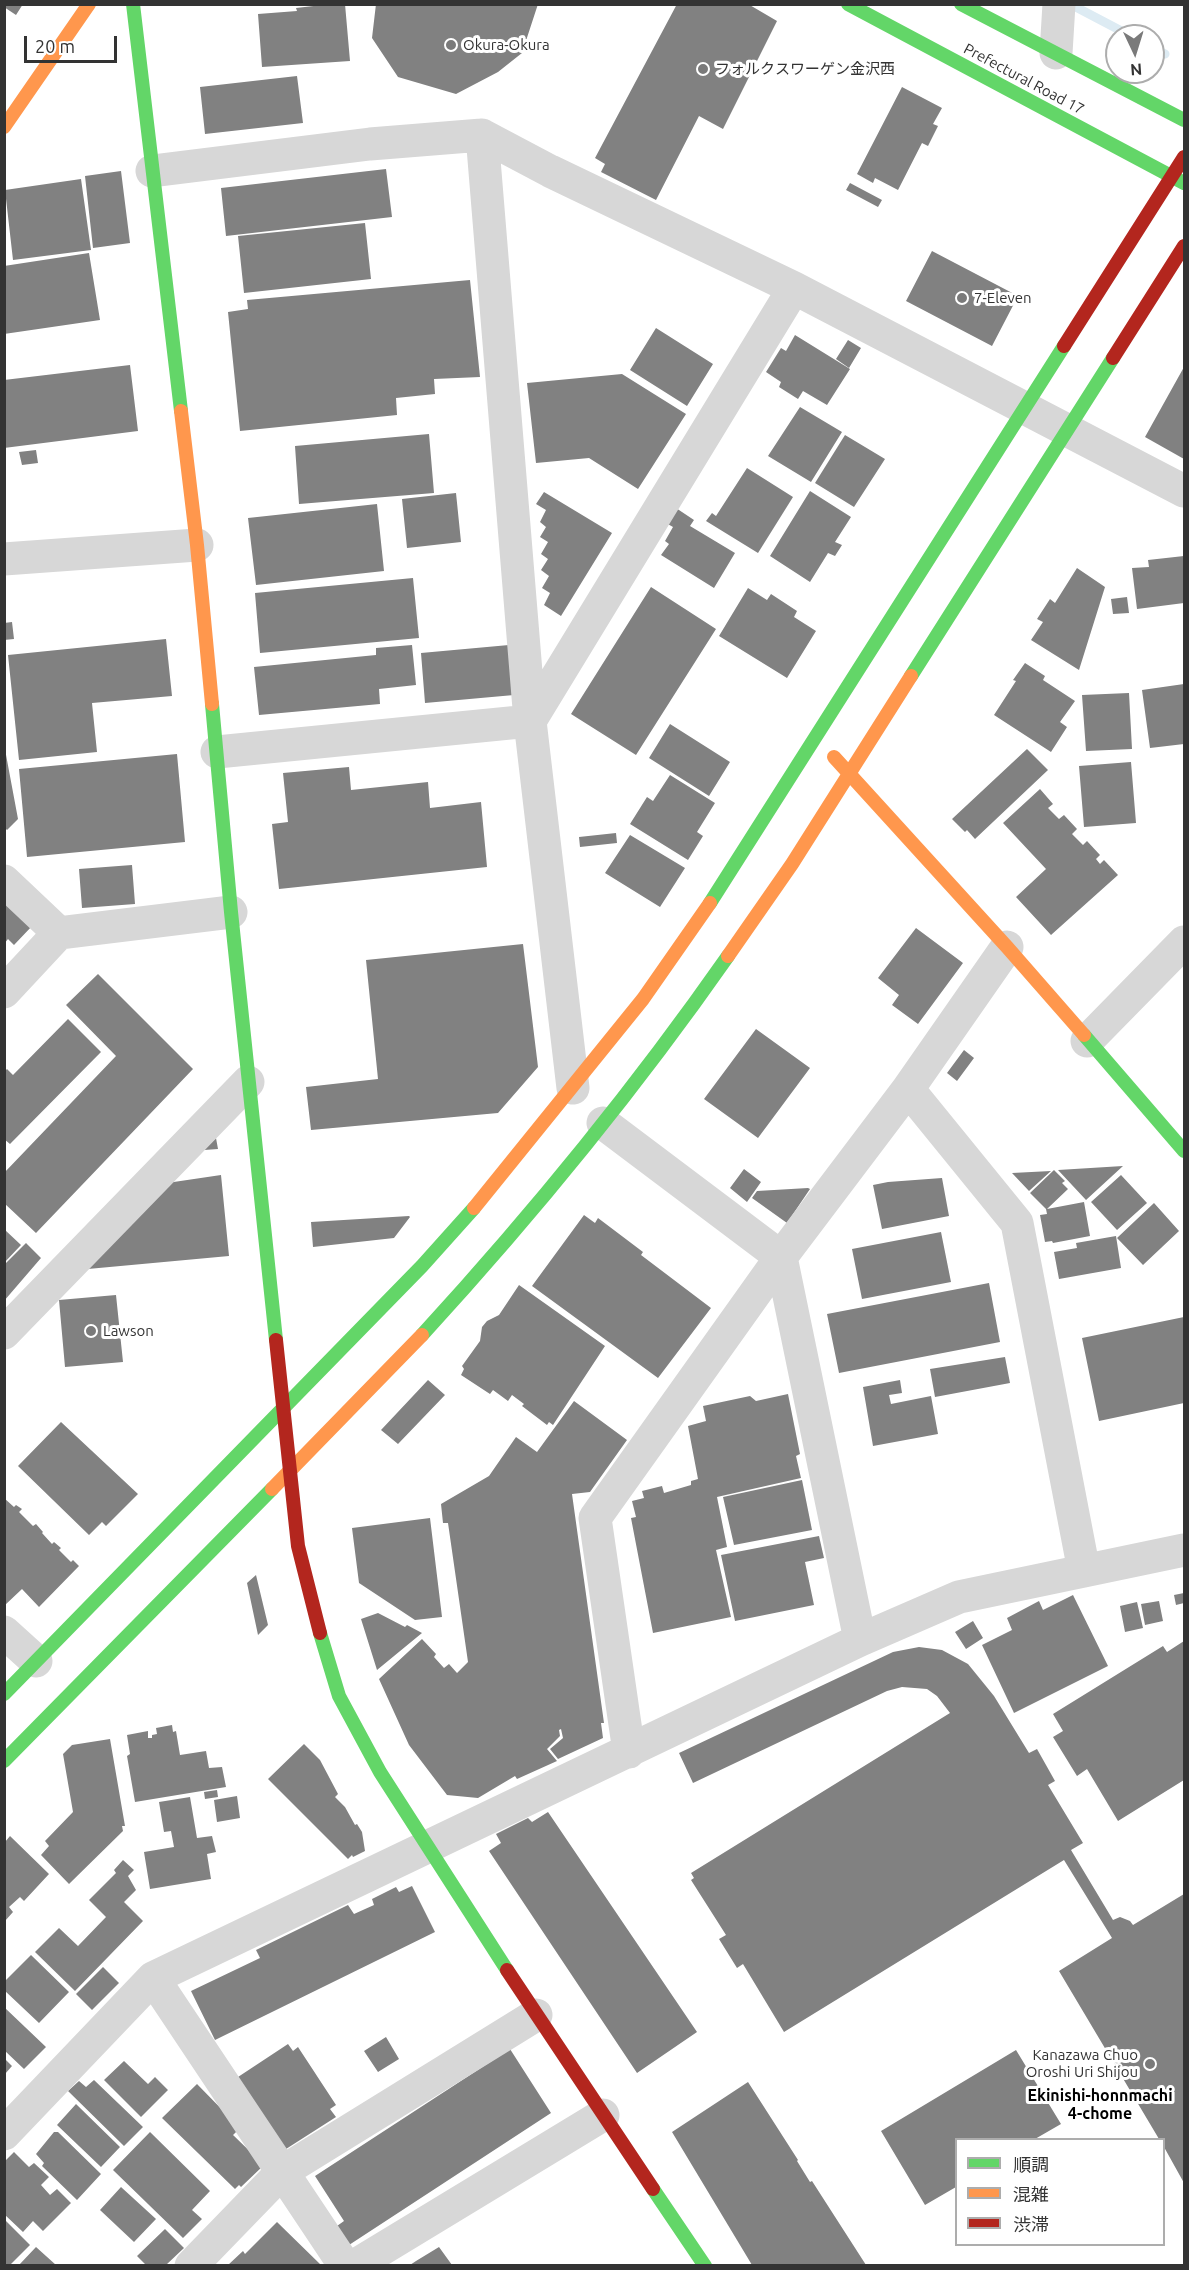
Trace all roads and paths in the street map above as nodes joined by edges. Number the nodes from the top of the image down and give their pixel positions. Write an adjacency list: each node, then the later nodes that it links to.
1 (89, 4): 8 (street)
2 (133, 4): 11 (street)
3 (848, 4): 12 (street, Prefectural Road 17)
4 (961, 4): 6 (street)
5 (1059, 8): 6 (street)
6 (1056, 53): 7 (street)
7 (1185, 120)
8 (4, 128)
9 (482, 135): 11 (street); 14 (street); 20 (street)
10 (1185, 157): 12 (street)
11 (152, 171): 18 (street)
12 (1178, 180): 15 (street)
13 (1185, 246): 16 (street)
14 (794, 288): 15 (street); 20 (street)
15 (1026, 408): 16 (street); 21 (street)
16 (1068, 430): 17 (street); 23 (street)
17 (1185, 491)
18 (197, 545): 19 (street); 22 (street)
19 (4, 559)
20 (530, 721): 22 (street); 32 (street)
21 (817, 738): 23 (street); 32 (street)
22 (218, 752): 25 (street)
23 (849, 774): 28 (street); 34 (street)
24 (4, 881): 26 (street)
25 (231, 912): 26 (street); 31 (street)
26 (59, 933): 29 (street)
27 (1185, 942): 30 (street)
28 (1007, 947): 30 (street); 33 (street)
29 (4, 992)
30 (1087, 1041): 35 (street)
31 (249, 1082): 37 (street); 38 (street)
32 (573, 1088): 38 (street)
33 (908, 1089): 36 (street); 41 (street)
34 (603, 1124): 36 (street); 39 (street)
35 (1185, 1151)
36 (781, 1257): 43 (street); 46 (street)
37 (4, 1333)
38 (283, 1408): 39 (street); 44 (street)
39 (290, 1471): 47 (street); 48 (street)
40 (1185, 1550): 41 (street)
41 (1084, 1571): 43 (street)
42 (4, 1632): 44 (street)
43 (860, 1640): 46 (street)
44 (36, 1661): 45 (street)
45 (4, 1694)
46 (628, 1752): 48 (street)
47 (4, 1761)
48 (428, 1845): 49 (street); 50 (street)
49 (153, 1978): 52 (street); 53 (street)
50 (536, 2015): 51 (street); 53 (street)
51 (603, 2115): 56 (street); 57 (street)
52 (4, 2134)
53 (282, 2172): 54 (street); 55 (street)
54 (191, 2265)
55 (345, 2265)
56 (354, 2265)
57 (705, 2265)

